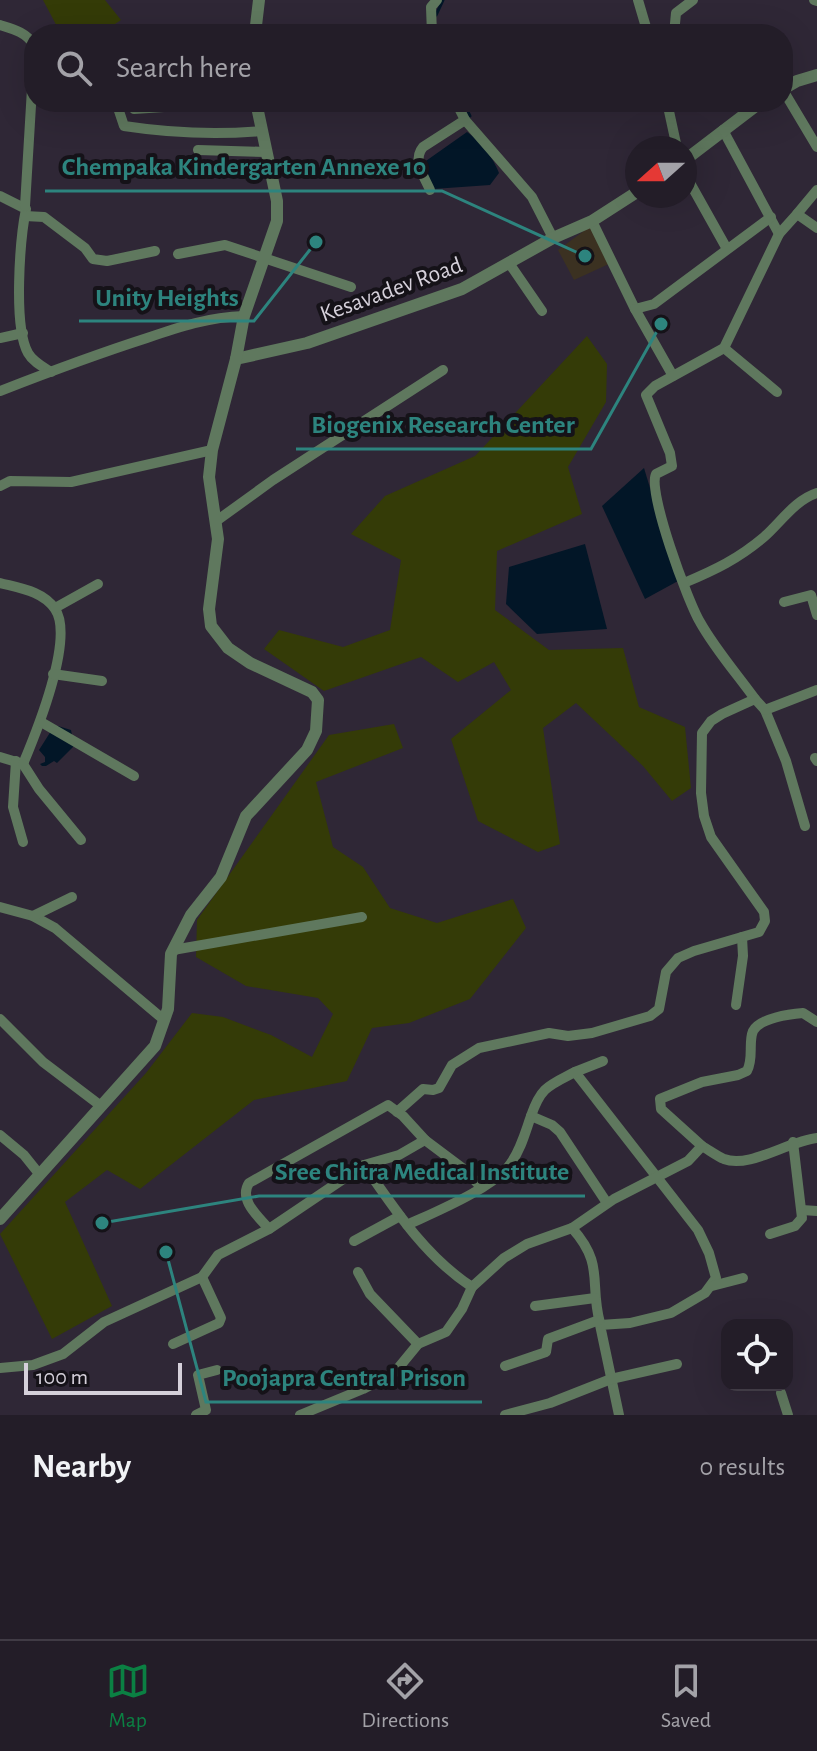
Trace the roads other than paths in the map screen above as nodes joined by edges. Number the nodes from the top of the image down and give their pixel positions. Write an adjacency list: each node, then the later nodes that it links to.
1 (259, 0): 5 (street)
2 (437, 0): 6 (street)
3 (638, 0): 7 (street)
4 (693, 0): 8 (street)
5 (256, 24)
6 (432, 24)
7 (645, 24)
8 (675, 24)
9 (0, 25): 10 (street)
10 (24, 35)
11 (817, 75): 12 (street)
12 (793, 84)
13 (793, 107): 24 (street)
14 (31, 112): 33 (street)
15 (119, 112): 22 (street)
16 (258, 112): 22 (street)
17 (461, 112): 20 (street)
18 (669, 112): 23 (street)
19 (747, 112): 21 (street)
20 (465, 120): 28 (street); 39 (street)
21 (723, 130): 26 (street); 35 (street)
22 (262, 131): 27 (street)
23 (674, 136)
24 (817, 147)
25 (198, 150): 27 (street)
26 (697, 151)
27 (267, 152): 43 (street)
28 (430, 190)
29 (817, 190): 34 (street)
30 (697, 195): 40 (street)
31 (0, 196): 33 (street)
32 (625, 200): 36 (street, Kesavadev Road)
33 (25, 211): 41 (street); 49 (street)
34 (797, 214): 37 (street); 38 (street)
35 (771, 217): 38 (street); 40 (street)
36 (592, 221): 39 (street, Kesavadev Road); 46 (street)
37 (817, 228)
38 (779, 234): 51 (street)
39 (553, 238): 44 (street, Kesavadev Road)
40 (727, 249): 46 (street)
41 (155, 251)
42 (178, 254): 43 (street)
43 (264, 258): 45 (street); 48 (street)
44 (509, 263): 47 (street); 52 (street, Kesavadev Road)
45 (351, 287)
46 (635, 309): 55 (street)
47 (542, 311)
48 (244, 316): 52 (street); 54 (street)
49 (23, 333): 50 (street); 54 (street)
50 (0, 338)
51 (724, 348): 55 (street); 57 (street)
52 (236, 359): 58 (street)
53 (443, 370): 61 (street)
54 (51, 372): 56 (street)
55 (673, 376): 63 (street)
56 (0, 391)
57 (777, 392)
58 (212, 450): 59 (street); 61 (street)
59 (0, 486)
60 (817, 493): 63 (street)
61 (215, 522): 85 (street)
62 (0, 583): 66 (street)
63 (684, 583): 71 (street)
64 (98, 584): 66 (street)
65 (784, 602): 67 (street)
66 (55, 608): 68 (street)
67 (817, 615)
68 (53, 674): 69 (street); 73 (street)
69 (102, 681)
70 (817, 690): 72 (street)
71 (755, 699): 72 (street); 84 (street)
72 (765, 710): 77 (street)
73 (41, 722): 75 (street); 76 (street)
74 (0, 757): 75 (street)
75 (19, 762): 78 (street); 79 (street)
76 (134, 776)
77 (805, 826)
78 (81, 840)
79 (23, 842)
80 (72, 897): 82 (street)
81 (0, 907): 82 (street)
82 (33, 916): 89 (street)
83 (362, 917): 85 (street)
84 (742, 937): 86 (street); 93 (street)
85 (173, 950): 89 (street)
86 (736, 1005)
87 (815, 1017): 99 (street)
88 (0, 1019): 92 (street)
89 (163, 1019): 92 (street)
90 (603, 1061): 91 (street)
91 (575, 1072): 94 (street); 102 (street)
92 (101, 1106): 101 (street)
93 (397, 1112): 97 (street); 110 (street)
94 (531, 1116): 103 (street); 104 (street)
95 (0, 1135): 101 (street)
96 (817, 1138): 98 (street)
97 (425, 1140): 100 (street); 103 (street)
98 (793, 1142): 99 (street); 105 (street)
99 (702, 1146): 102 (street)
100 (364, 1165): 108 (street); 110 (street)
101 (40, 1175): 107 (street)
102 (657, 1177): 104 (street); 116 (street)
103 (481, 1187): 108 (street)
104 (607, 1203): 109 (street)
105 (802, 1210): 106 (street); 111 (street)
106 (817, 1211)
107 (0, 1219)
108 (404, 1221): 112 (street); 117 (street)
109 (572, 1228): 117 (street); 118 (street)
110 (269, 1229): 114 (street)
111 (770, 1234)
112 (354, 1241)
113 (358, 1272): 122 (street)
114 (202, 1277): 121 (street); 125 (street)
115 (743, 1278): 116 (street)
116 (712, 1286): 120 (street)
117 (472, 1287): 122 (street)
118 (595, 1298): 119 (street); 120 (street)
119 (535, 1306)
120 (599, 1323): 124 (street); 127 (street)
121 (173, 1344)
122 (418, 1344): 130 (street)
123 (677, 1364): 127 (street)
124 (505, 1366)
125 (0, 1368)
126 (217, 1370): 129 (street)
127 (611, 1379): 131 (street); 132 (street)
128 (781, 1393): 133 (street)
129 (196, 1415)
130 (300, 1415)
131 (505, 1415)
132 (619, 1415)
133 (788, 1415)

